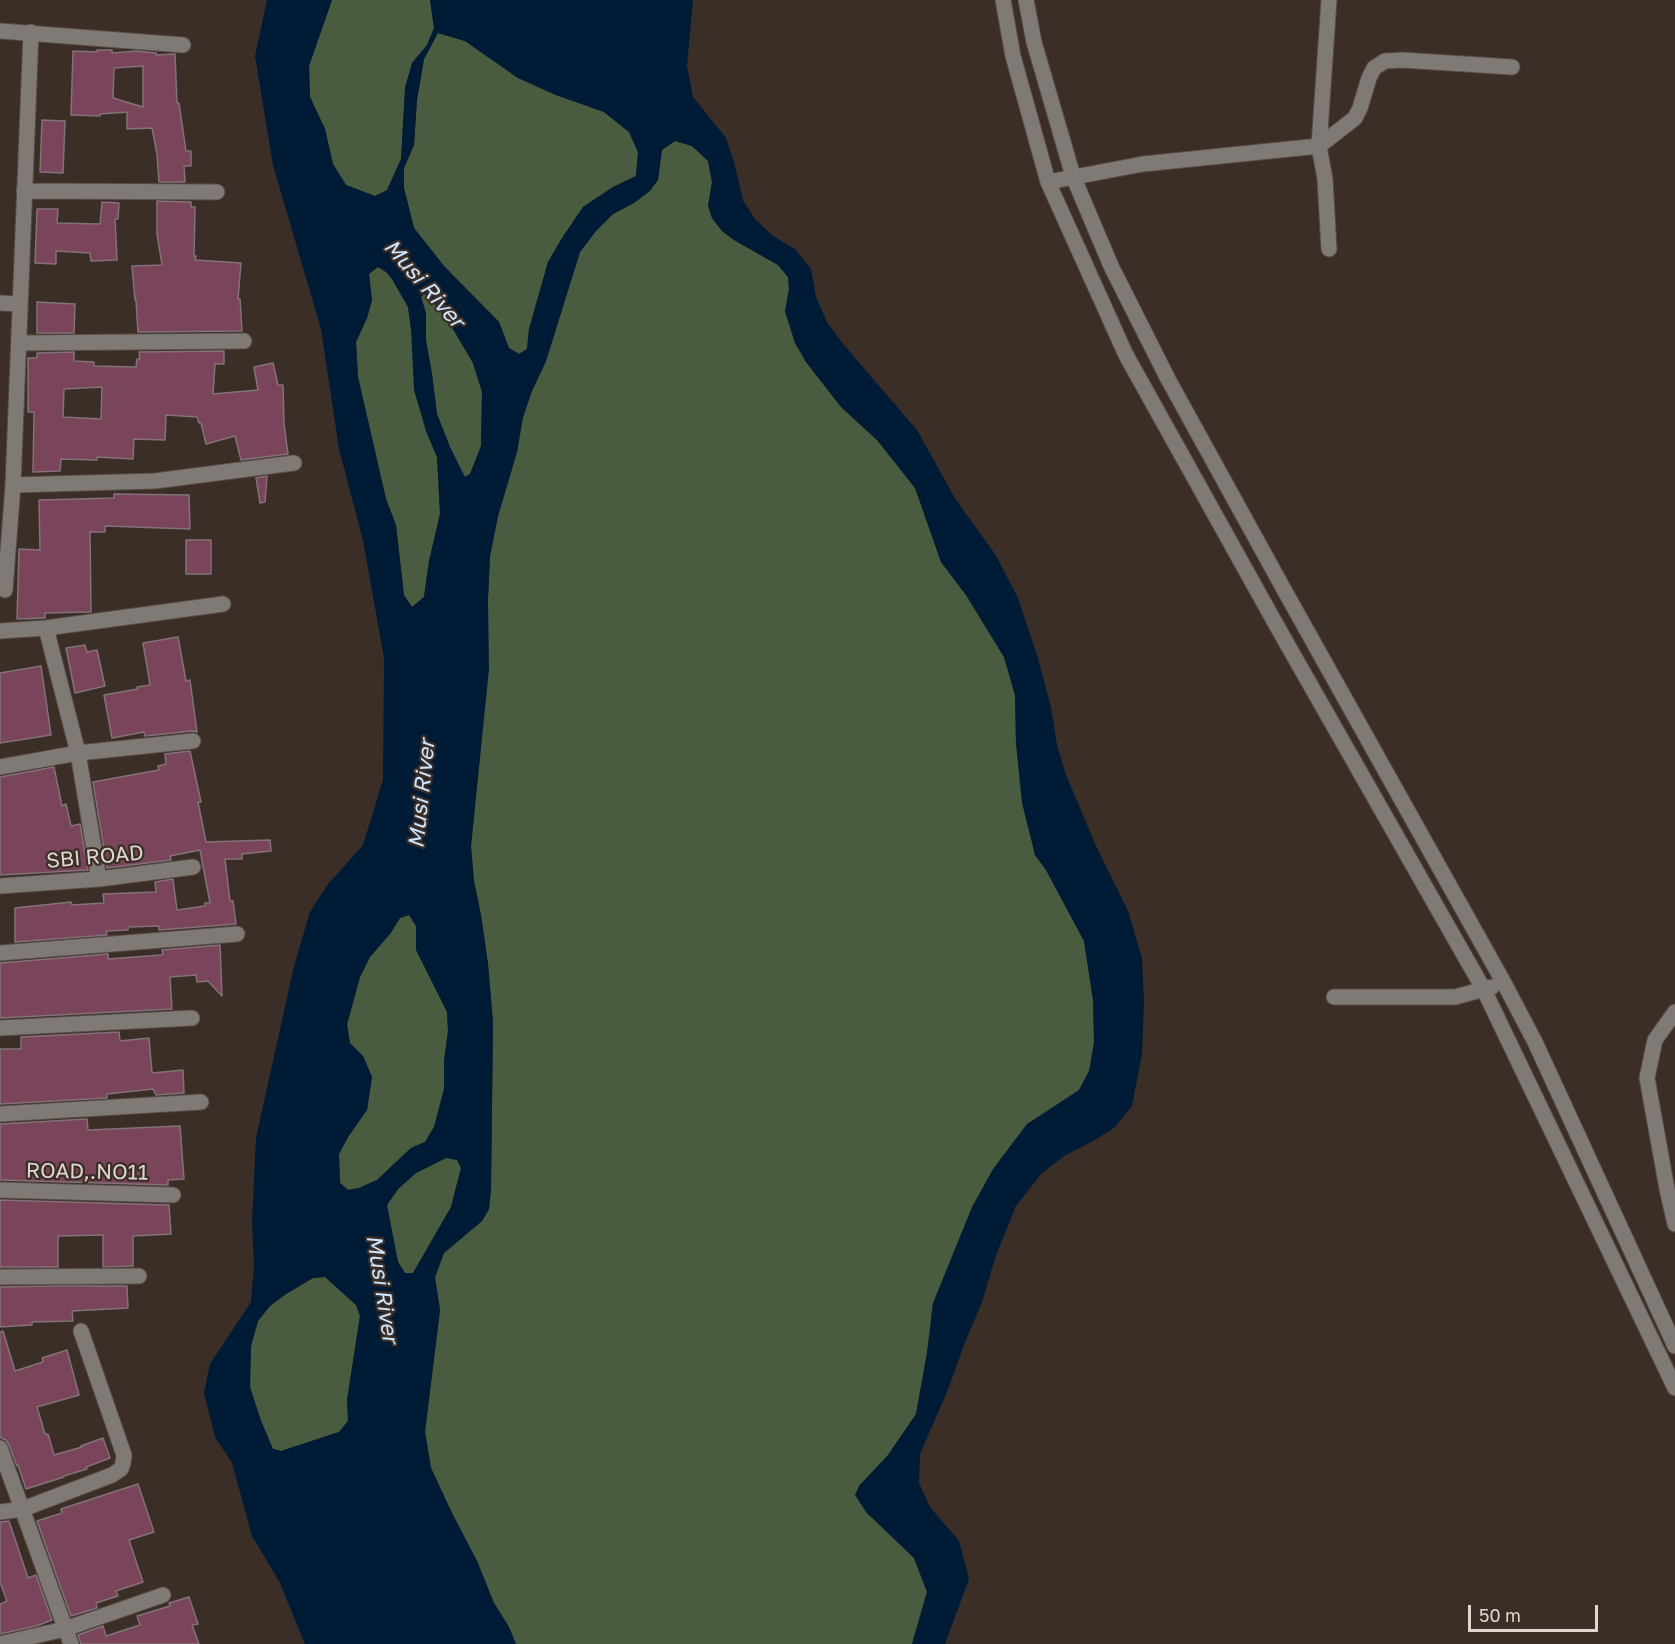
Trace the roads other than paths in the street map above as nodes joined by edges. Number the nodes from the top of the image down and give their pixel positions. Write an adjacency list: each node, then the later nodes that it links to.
1 (1003, 0): 10 (street)
2 (1026, 0): 9 (street)
3 (1329, 0): 8 (street)
4 (0, 31): 5 (street)
5 (31, 32): 6 (street); 11 (street)
6 (183, 45)
7 (1512, 66): 8 (street)
8 (1319, 146): 9 (street); 13 (street)
9 (1073, 176): 10 (street); 32 (street)
10 (1048, 182): 33 (street)
11 (24, 191): 12 (street); 15 (street)
12 (217, 192)
13 (1329, 249)
14 (0, 303): 15 (street)
15 (20, 304): 17 (street)
16 (244, 341): 17 (street)
17 (19, 343): 19 (street)
18 (294, 463): 19 (street)
19 (13, 485): 20 (street)
20 (5, 590)
21 (223, 604): 22 (street)
22 (46, 628): 23 (street); 25 (street)
23 (0, 631)
24 (193, 741): 25 (street)
25 (78, 753): 26 (street); 28 (street)
26 (0, 767)
27 (193, 867): 28 (street, SBI ROAD)
28 (99, 879): 29 (street, SBI ROAD)
29 (0, 886)
30 (237, 934): 31 (street)
31 (0, 953)
32 (1504, 983): 33 (street); 46 (street)
33 (1484, 990): 34 (street); 47 (street)
34 (1334, 997)
35 (1675, 1012): 42 (street)
36 (192, 1018): 37 (street)
37 (0, 1028)
38 (201, 1101): 39 (street)
39 (0, 1114)
40 (0, 1190): 41 (street, ROAD,.NO11)
41 (173, 1195)
42 (1675, 1224)
43 (139, 1276): 44 (street)
44 (0, 1277)
45 (81, 1331): 49 (street)
46 (1675, 1346)
47 (1675, 1388)
48 (0, 1448): 49 (street)
49 (23, 1509): 50 (street); 52 (street)
50 (0, 1512)
51 (163, 1595): 52 (street)
52 (65, 1629): 53 (street); 54 (street)
53 (0, 1644)
54 (70, 1644)

